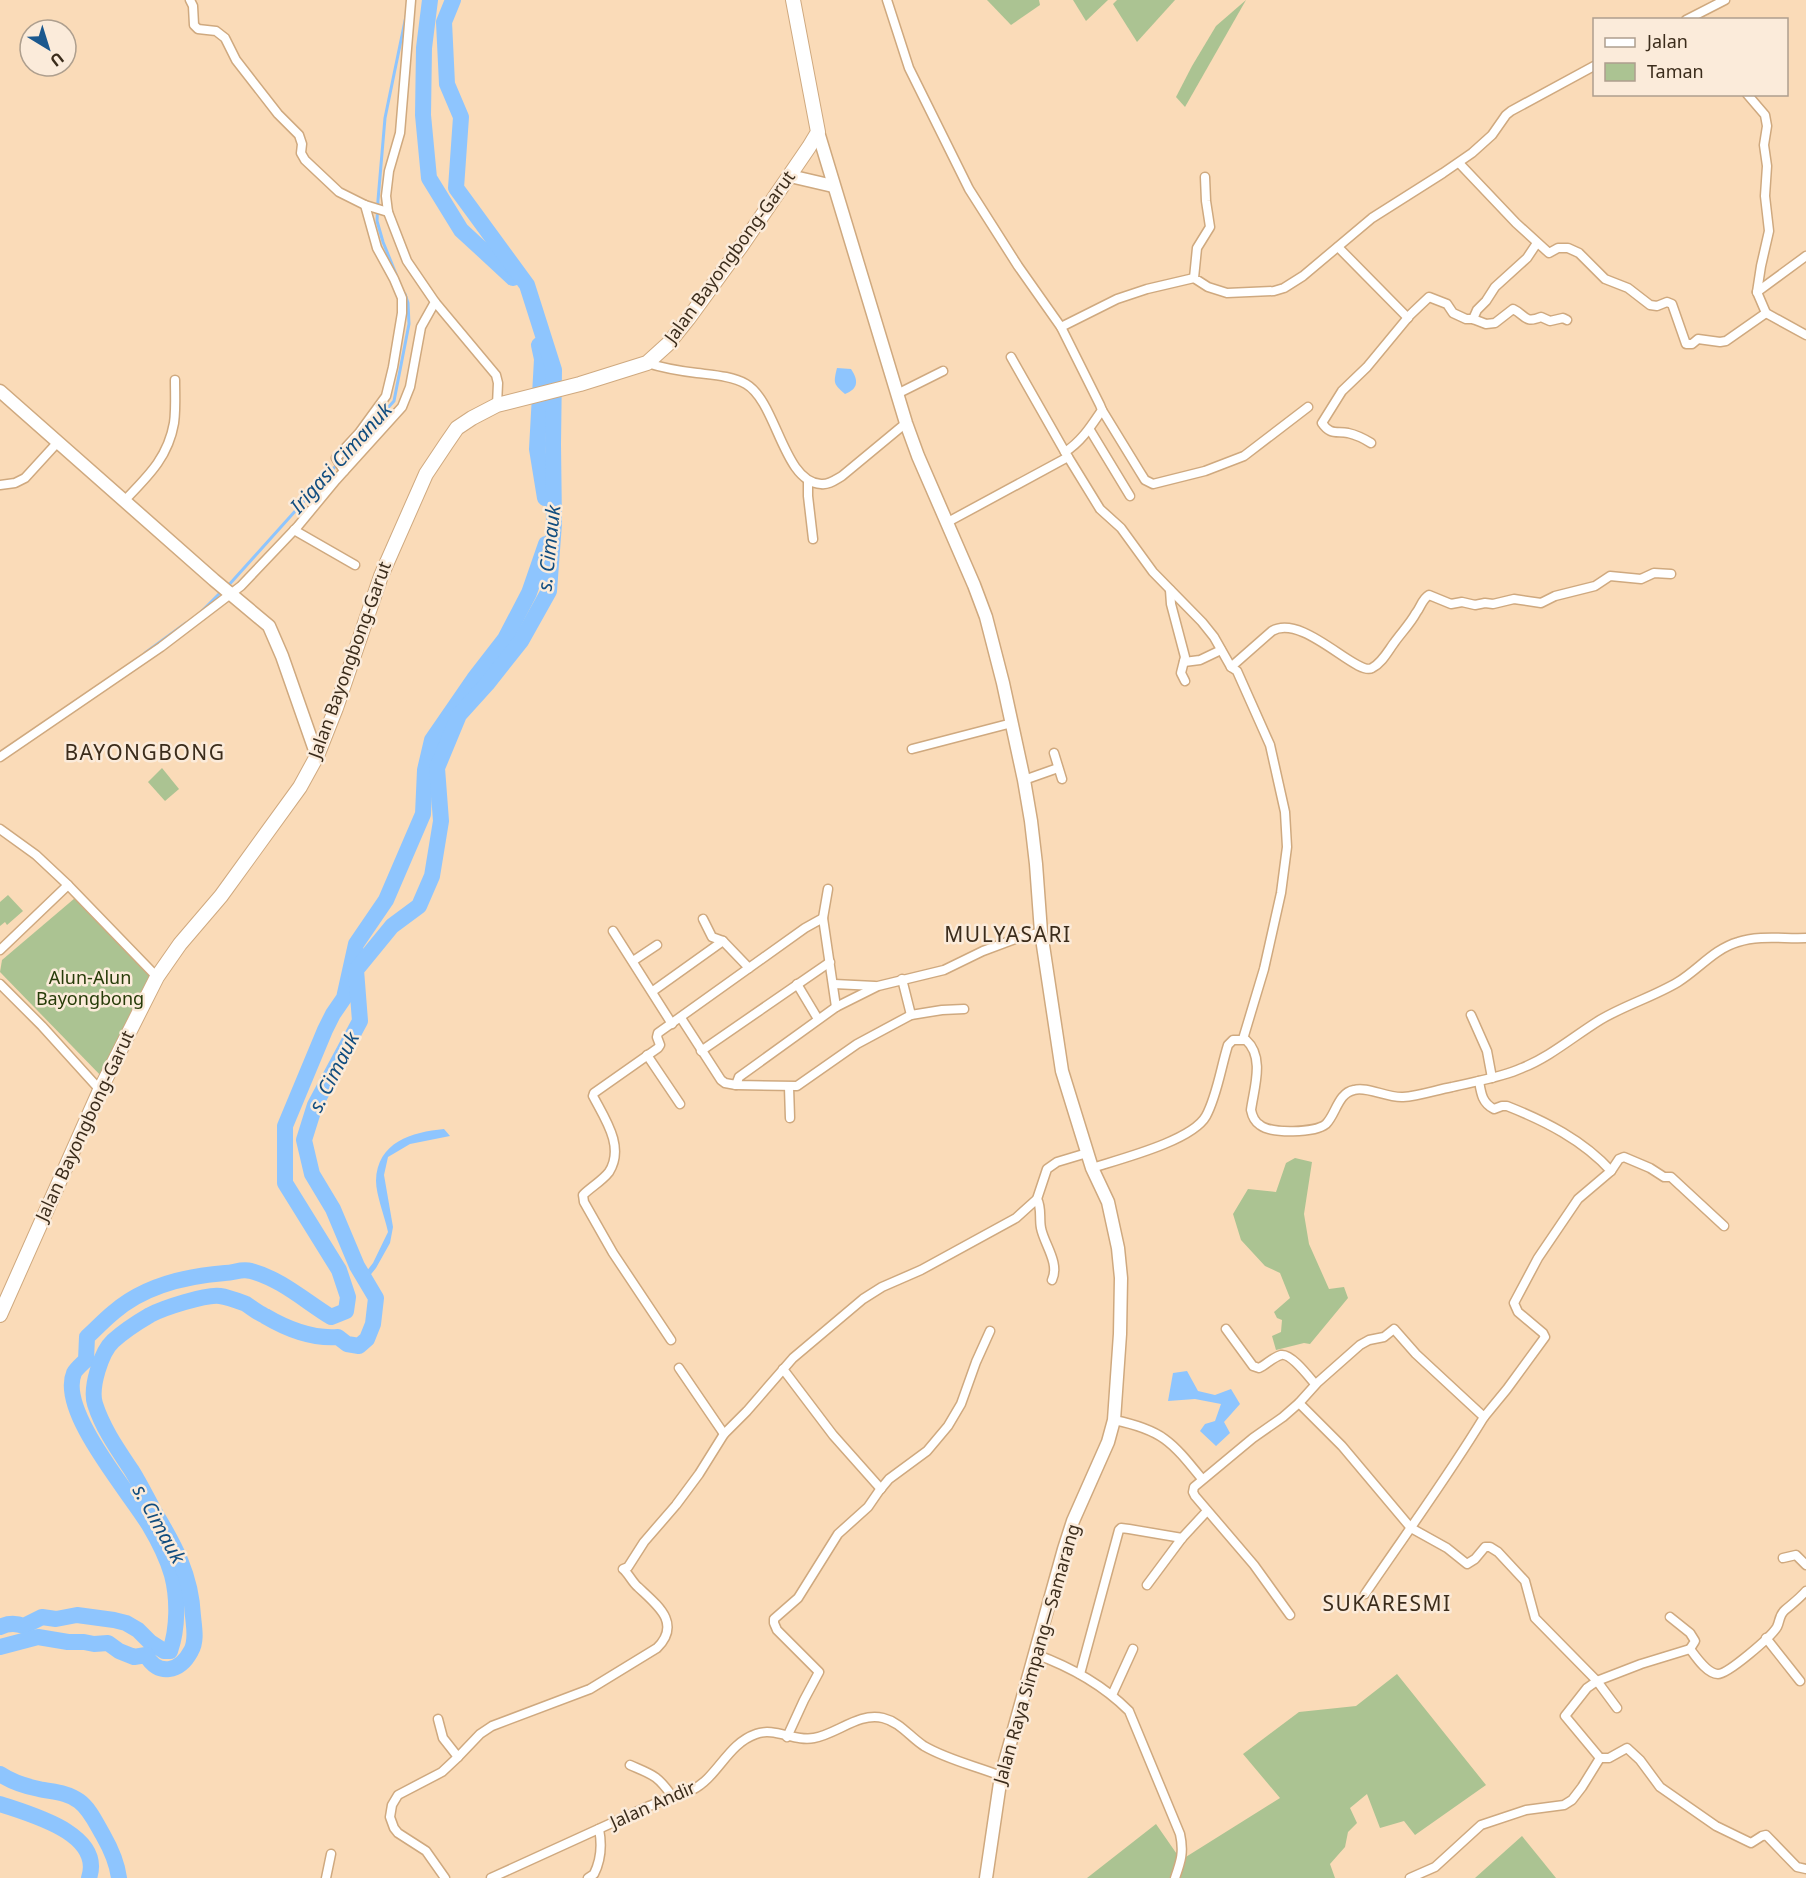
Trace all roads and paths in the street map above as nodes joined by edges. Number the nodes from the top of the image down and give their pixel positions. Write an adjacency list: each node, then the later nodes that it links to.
1 (190, 0): 14 (street)
2 (411, 0): 15 (street)
3 (793, 0): 9 (main road)
4 (887, 0): 26 (street)
5 (1725, 0): 6 (street)
6 (1697, 17)
7 (1593, 67): 10 (street)
8 (1749, 96): 20 (street)
9 (818, 132): 11 (main road, Jalan Bayongbong-Garut); 13 (main road, Jalan Raya Simpang—Samarang)
10 (1459, 163): 16 (street); 17 (street)
11 (790, 176): 13 (main road); 29 (main road, Jalan Bayongbong-Garut)
12 (1205, 177): 19 (street)
13 (833, 186): 33 (main road, Jalan Raya Simpang—Samarang)
14 (368, 206): 15 (street); 42 (street)
15 (386, 212): 21 (street)
16 (1537, 243): 22 (street); 24 (street)
17 (1338, 246): 19 (street); 23 (street)
18 (1806, 256): 20 (street)
19 (1194, 278): 26 (street)
20 (1757, 292): 22 (street)
21 (435, 302): 34 (street); 42 (street)
22 (1766, 312): 27 (street)
23 (1408, 318): 24 (street); 40 (street)
24 (1473, 319): 25 (street)
25 (1567, 320)
26 (1061, 327): 36 (street)
27 (1806, 335)
28 (1011, 357): 41 (street)
29 (647, 363): 34 (main road, Jalan Bayongbong-Garut); 43 (street)
30 (943, 371): 33 (street)
31 (175, 380): 46 (street)
32 (0, 392): 39 (main road)
33 (897, 394): 37 (main road, Jalan Raya Simpang—Samarang)
34 (497, 405): 61 (main road, Jalan Bayongbong-Garut)
35 (1308, 407): 36 (street)
36 (1102, 410): 38 (street)
37 (906, 423): 43 (street); 47 (main road, Jalan Raya Simpang—Samarang)
38 (1090, 430): 41 (street); 45 (street)
39 (57, 443): 44 (street); 46 (main road)
40 (1371, 443)
41 (1067, 454): 47 (street); 52 (street)
42 (344, 470): 48 (street)
43 (808, 481): 49 (street)
44 (0, 485)
45 (1130, 496)
46 (124, 501): 53 (main road)
47 (946, 523): 58 (main road, Jalan Raya Simpang—Samarang)
48 (294, 530): 50 (street); 53 (street)
49 (813, 539)
50 (355, 565)
51 (1671, 574): 56 (street)
52 (1170, 590): 54 (street); 55 (street)
53 (230, 593): 61 (main road); 62 (street)
54 (1221, 650): 55 (street); 56 (street)
55 (1184, 662): 57 (street)
56 (1231, 667): 94 (street)
57 (1185, 681)
58 (1012, 723): 59 (street); 65 (main road, Jalan Raya Simpang—Samarang)
59 (912, 749)
60 (1054, 753): 63 (street)
61 (316, 756): 80 (main road, Jalan Bayongbong-Garut)
62 (0, 757)
63 (1058, 768): 64 (street); 65 (street)
64 (1062, 779)
65 (1024, 780): 72 (main road, Jalan Raya Simpang—Samarang)
66 (0, 829): 67 (street)
67 (68, 885): 76 (street); 80 (street)
68 (828, 889): 69 (street)
69 (823, 918): 78 (street); 79 (street)
70 (703, 919): 74 (street)
71 (613, 932): 77 (street)
72 (1041, 932): 81 (street); 104 (main road, Jalan Raya Simpang—Samarang)
73 (1806, 938): 97 (street)
74 (723, 942): 79 (street); 86 (street)
75 (657, 945): 77 (street)
76 (0, 950)
77 (633, 961): 86 (street)
78 (830, 962): 83 (street); 84 (street)
79 (749, 968): 91 (street)
80 (157, 977): 101 (main road, Jalan Bayongbong-Garut)
81 (902, 979): 85 (street); 89 (street)
82 (0, 984): 101 (street)
83 (797, 984): 92 (street); 95 (street)
84 (834, 984): 85 (street); 87 (street)
85 (878, 986): 87 (street)
86 (653, 991): 93 (street)
87 (836, 1007): 92 (street)
88 (964, 1009): 89 (street)
89 (911, 1015): 100 (street)
90 (1471, 1015): 97 (street)
91 (681, 1018): 93 (street); 95 (street)
92 (818, 1019): 99 (street)
93 (672, 1024): 96 (street)
94 (1243, 1039): 98 (street); 105 (street)
95 (701, 1051): 99 (street)
96 (647, 1055): 102 (street); 113 (street)
97 (1492, 1078): 98 (street)
98 (1479, 1081): 106 (street)
99 (736, 1085): 100 (street)
100 (789, 1087): 103 (street)
101 (100, 1090): 110 (main road, Jalan Bayongbong-Garut)
102 (680, 1104)
103 (790, 1118)
104 (1087, 1153): 105 (main road, Jalan Raya Simpang—Samarang); 107 (street)
105 (1092, 1168): 119 (main road, Jalan Raya Simpang—Samarang)
106 (1611, 1171): 108 (street); 118 (street)
107 (1037, 1199): 109 (street); 115 (street)
108 (1724, 1226)
109 (1052, 1280)
110 (0, 1315)
111 (1226, 1329): 116 (street)
112 (990, 1331): 122 (street)
113 (671, 1340)
114 (679, 1368): 120 (street)
115 (783, 1369): 120 (street); 122 (street)
116 (1316, 1384): 117 (street); 118 (street)
117 (1299, 1403): 121 (street); 124 (street)
118 (1484, 1417): 124 (street)
119 (1114, 1420): 121 (street); 136 (main road, Jalan Raya Simpang—Samarang)
120 (724, 1434): 144 (street)
121 (1202, 1479): 123 (street)
122 (881, 1489): 143 (street)
123 (1208, 1511): 125 (street); 131 (street)
124 (1411, 1528): 130 (street); 138 (street)
125 (1182, 1538): 128 (street); 137 (street)
126 (1783, 1558): 127 (street)
127 (1806, 1565)
128 (1147, 1585)
129 (1806, 1591): 133 (street)
130 (1365, 1594)
131 (1290, 1615)
132 (1670, 1617): 135 (street)
133 (1766, 1638): 135 (street); 139 (street)
134 (1133, 1648): 140 (street)
135 (1690, 1649): 138 (street)
136 (1035, 1654): 137 (street); 147 (main road, Jalan Raya Simpang—Samarang)
137 (1080, 1674): 140 (street)
138 (1597, 1681): 141 (street); 145 (street)
139 (1800, 1681)
140 (1112, 1695): 158 (street)
141 (1617, 1708)
142 (438, 1719): 144 (street)
143 (787, 1737): 147 (street, Jalan Andir); 148 (street, Jalan Andir)
144 (458, 1757): 154 (street)
145 (1600, 1758): 151 (street); 159 (street)
146 (630, 1766): 148 (street)
147 (1001, 1776): 157 (main road, Jalan Raya Simpang—Samarang)
148 (672, 1796): 149 (street, Jalan Andir)
149 (599, 1829): 152 (street, Jalan Andir); 156 (street)
150 (331, 1854): 153 (street)
151 (1806, 1869)
152 (506, 1875): 155 (street, Jalan Andir)
153 (326, 1878)
154 (445, 1878)
155 (491, 1878)
156 (588, 1878)
157 (986, 1878)
158 (1175, 1878)
159 (1410, 1878)

